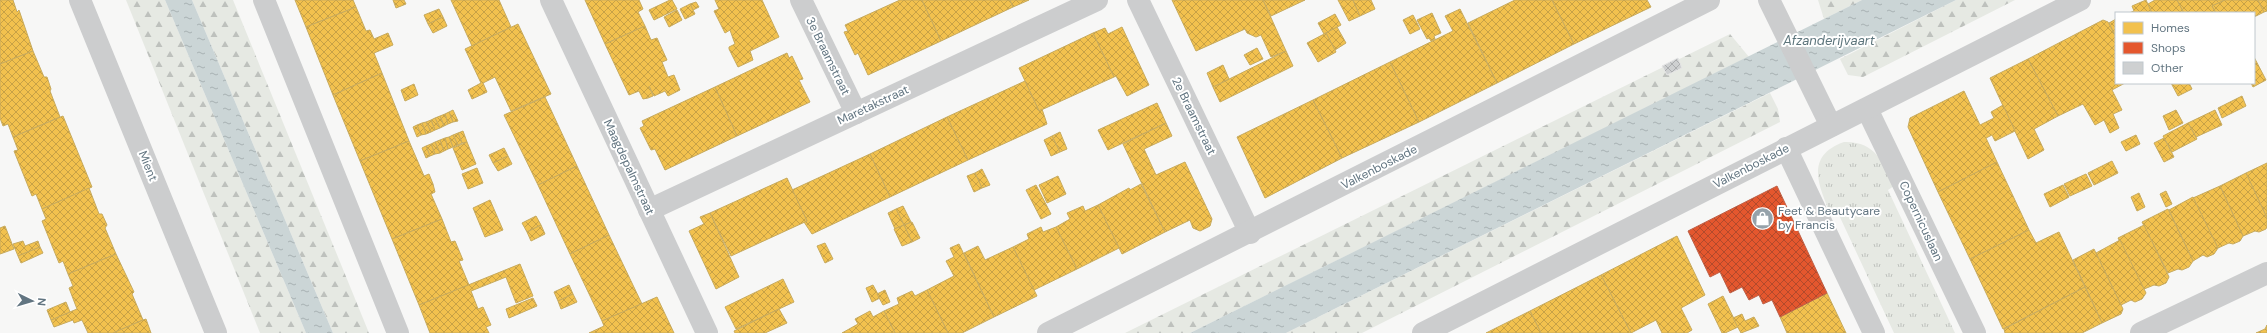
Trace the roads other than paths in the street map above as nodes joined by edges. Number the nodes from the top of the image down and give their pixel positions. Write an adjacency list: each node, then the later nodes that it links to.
1 (80, 0): 17 (street, Mient)
2 (264, 0): 18 (street)
3 (551, 0): 14 (street, Maagdepalmstraat)
4 (801, 0): 11 (street, 3e Braamstraat)
5 (1097, 0): 11 (street, Maretakstraat)
6 (1138, 0): 15 (street, 2e Braamstraat)
7 (1709, 0): 15 (street, Valkenboskade)
8 (2080, 0): 10 (street, Valkenboskade)
9 (1772, 7): 12 (street)
10 (1868, 109): 12 (street, Valkenboskade); 23 (street, Copernicuslaan)
11 (856, 113): 14 (street, Maretakstraat)
12 (1831, 126): 13 (street, Valkenboskade)
13 (1786, 148): 21 (street, Valkenboskade); 22 (street)
14 (649, 210): 19 (street, Maagdepalmstraat)
15 (1250, 233): 20 (street, Valkenboskade)
16 (2267, 273): 24 (street)
17 (216, 333)
18 (398, 333)
19 (707, 333)
20 (1048, 333)
21 (1422, 333)
22 (1874, 333)
23 (1975, 333)
24 (2141, 333)

